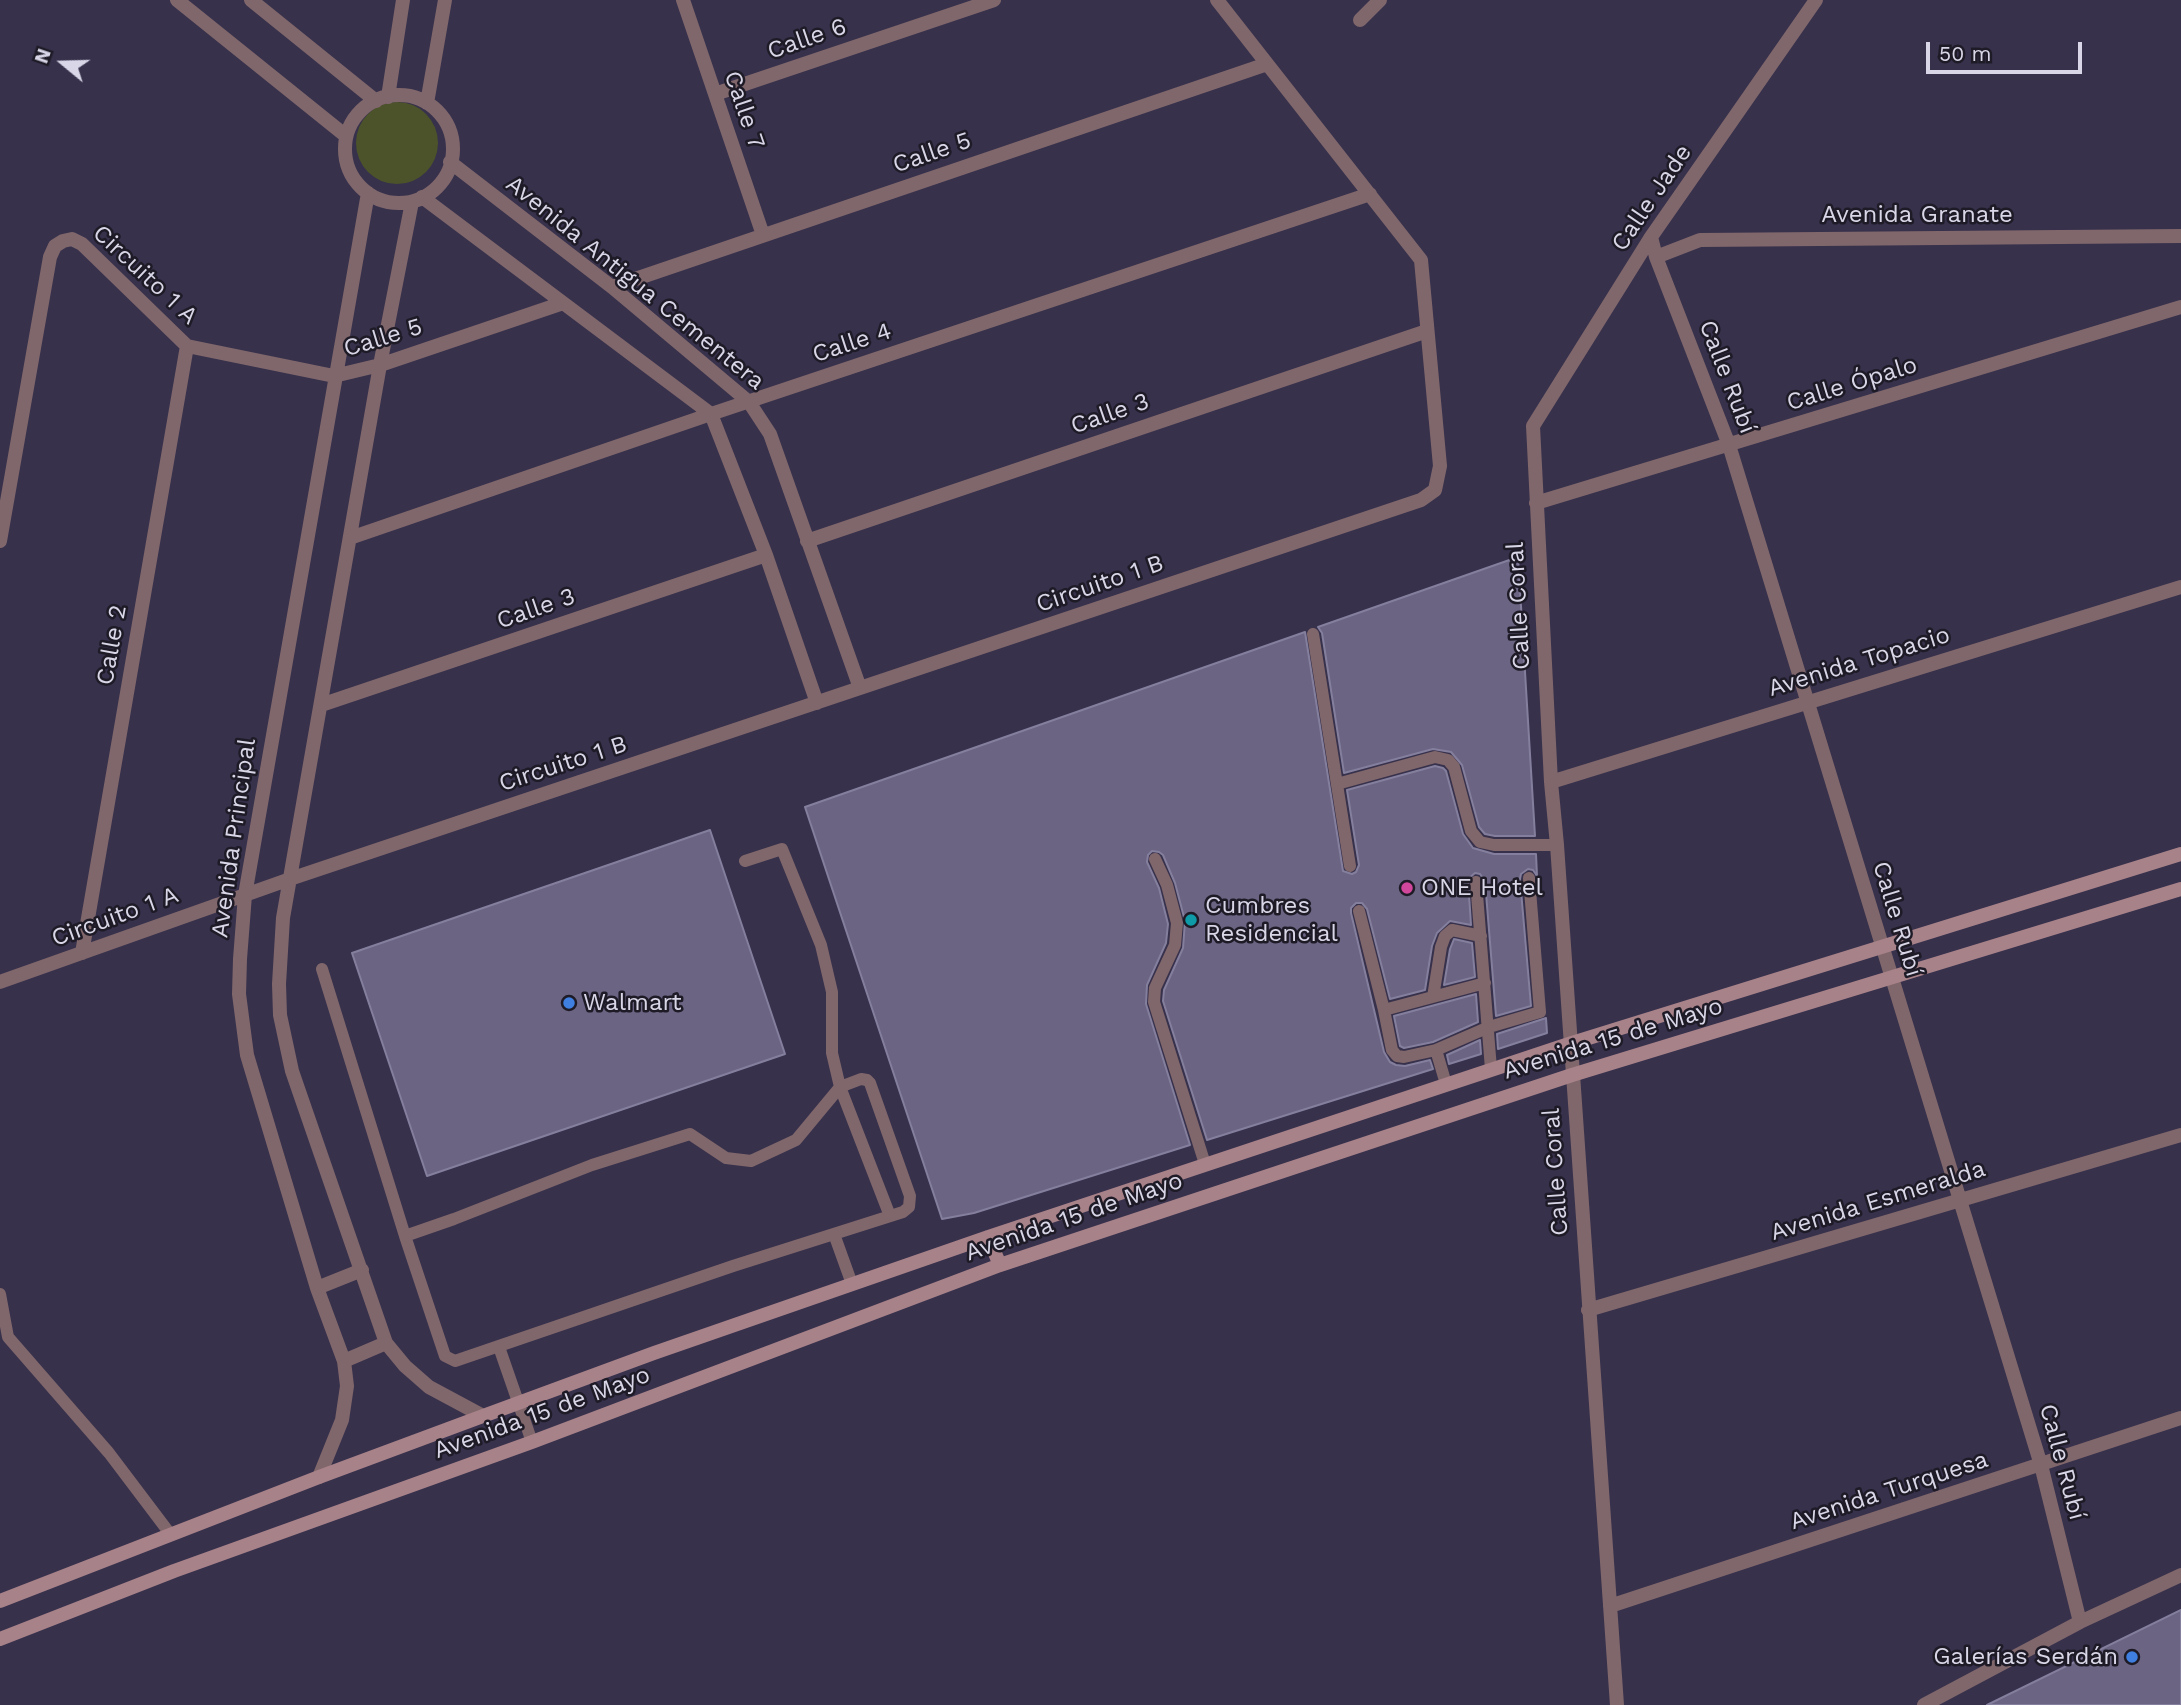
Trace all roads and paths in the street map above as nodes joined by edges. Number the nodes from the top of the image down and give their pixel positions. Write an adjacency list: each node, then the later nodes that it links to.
1 (177, 0): 15 (street)
2 (251, 0): 13 (street)
3 (403, 0): 13 (street)
4 (445, 0): 14 (street)
5 (683, 0): 12 (street, Calle 7)
6 (994, 0): 12 (street, Calle 6)
7 (1217, 0): 11 (street, Circuito 1 B)
8 (1380, 0): 10 (street)
9 (1816, 0): 22 (street, Calle Jade)
10 (1360, 20)
11 (1267, 64): 18 (street, Circuito 1 B); 20 (street, Calle 5)
12 (715, 93): 20 (street, Calle 7)
13 (382, 99): 14 (street); 15 (street)
14 (426, 103): 16 (street)
15 (346, 136): 17 (street)
16 (450, 162): 19 (street); 24 (street, Avenida Antigua Cementera)
17 (368, 193): 19 (street); 30 (street, Avenida Principal)
18 (1370, 194): 27 (street, Circuito 1 B); 31 (street, Calle 4)
19 (417, 199): 25 (street); 29 (street)
20 (763, 235): 24 (street, Calle 5)
21 (2181, 236): 23 (street, Avenida Granate)
22 (1651, 237): 23 (street, Calle Rubí); 33 (street, Calle Jade)
23 (1656, 257): 34 (street, Calle Rubí)
24 (611, 287): 31 (street, Avenida Antigua Cementera)
25 (563, 303): 29 (street, Calle 5); 32 (street)
26 (2181, 307): 34 (street, Calle Ópalo)
27 (1427, 331): 38 (street, Calle 3); 42 (street, Circuito 1 B)
28 (187, 345): 30 (street, Circuito 1 A); 37 (street, Circuito 1 A); 61 (street, Calle 2)
29 (380, 365): 30 (street, Calle 5); 36 (street)
30 (334, 376): 57 (street, Avenida Principal)
31 (749, 402): 32 (street, Calle 4); 38 (street, Avenida Antigua Cementera)
32 (711, 414): 36 (street, Calle 4); 39 (street)
33 (1533, 426): 35 (street, Calle Coral)
34 (1729, 445): 35 (street, Calle Ópalo); 43 (street, Calle Rubí)
35 (1536, 503): 46 (street, Calle Coral)
36 (351, 538): 45 (street)
37 (0, 541)
38 (807, 541): 42 (street, Avenida Antigua Cementera)
39 (766, 555): 44 (street); 45 (street, Calle 3)
40 (2181, 587): 43 (street, Avenida Topacio)
41 (1313, 634): 47 (lane)
42 (860, 688): 44 (street, Circuito 1 B)
43 (1807, 702): 46 (street, Avenida Topacio); 60 (street, Calle Rubí)
44 (817, 703): 54 (street, Circuito 1 B)
45 (321, 705): 54 (street)
46 (1551, 782): 48 (street, Calle Coral)
47 (1337, 784): 48 (lane); 52 (lane)
48 (1558, 845): 69 (street, Calle Coral)
49 (2181, 855): 60 (main road, Avenida 15 de Mayo)
50 (1155, 859): 76 (lane)
51 (745, 860): 74 (lane)
52 (1350, 866)
53 (1529, 878): 68 (lane)
54 (290, 879): 57 (street, Circuito 1 B); 83 (street)
55 (1476, 882): 59 (lane)
56 (2181, 888): 63 (main road, Avenida 15 de Mayo)
57 (245, 895): 61 (street, Circuito 1 A); 85 (street, Avenida Principal)
58 (1359, 911): 67 (lane)
59 (1481, 936): 65 (lane); 66 (lane)
60 (1882, 947): 63 (street, Calle Rubí); 69 (main road, Avenida 15 de Mayo)
61 (82, 953): 64 (street, Circuito 1 A)
62 (322, 969): 80 (lane)
63 (1891, 977): 72 (main road, Avenida 15 de Mayo); 77 (street, Calle Rubí)
64 (0, 982)
65 (1485, 984): 66 (lane); 68 (lane)
66 (1433, 997): 67 (lane)
67 (1384, 1010): 70 (lane)
68 (1489, 1027): 70 (lane); 71 (lane)
69 (1570, 1044): 71 (main road, Avenida 15 de Mayo); 72 (street, Calle Coral)
70 (1436, 1050): 73 (lane)
71 (1491, 1069): 73 (main road, Avenida 15 de Mayo)
72 (1572, 1075): 82 (main road, Avenida 15 de Mayo); 87 (street, Calle Coral)
73 (1446, 1084): 76 (main road, Avenida 15 de Mayo)
74 (840, 1087): 78 (lane); 78 (lane); 80 (lane)
75 (2181, 1135): 77 (street, Avenida Esmeralda)
76 (1205, 1164): 81 (main road, Avenida 15 de Mayo)
77 (1959, 1200): 87 (street, Avenida Esmeralda); 95 (street, Calle Rubí)
78 (890, 1216): 79 (lane)
79 (834, 1234): 84 (lane); 89 (lane)
80 (405, 1236): 89 (lane)
81 (988, 1237): 82 (main road); 84 (main road, Avenida 15 de Mayo)
82 (1000, 1265): 94 (main road, Avenida 15 de Mayo)
83 (362, 1270): 85 (street); 88 (street)
84 (852, 1284): 91 (main road, Avenida 15 de Mayo)
85 (317, 1288): 90 (street, Avenida Principal)
86 (0, 1294): 97 (lane)
87 (1588, 1310): 100 (street, Calle Coral)
88 (386, 1343): 90 (street); 92 (street)
89 (499, 1347): 91 (lane)
90 (344, 1360): 96 (street, Avenida Principal)
91 (518, 1404): 92 (main road, Avenida 15 de Mayo); 94 (lane)
92 (483, 1416): 96 (main road, Avenida 15 de Mayo)
93 (2181, 1418): 95 (street, Avenida Turquesa)
94 (532, 1442): 102 (main road, Avenida 15 de Mayo)
95 (2042, 1465): 100 (street, Avenida Turquesa); 101 (street, Calle Rubí)
96 (319, 1477): 97 (main road, Avenida 15 de Mayo)
97 (171, 1535): 99 (main road, Avenida 15 de Mayo)
98 (2181, 1575): 101 (street)
99 (3, 1599)
100 (1610, 1606): 103 (street, Calle Coral)
101 (2080, 1622): 104 (street)
102 (0, 1639)
103 (1617, 1705)
104 (1924, 1705)

